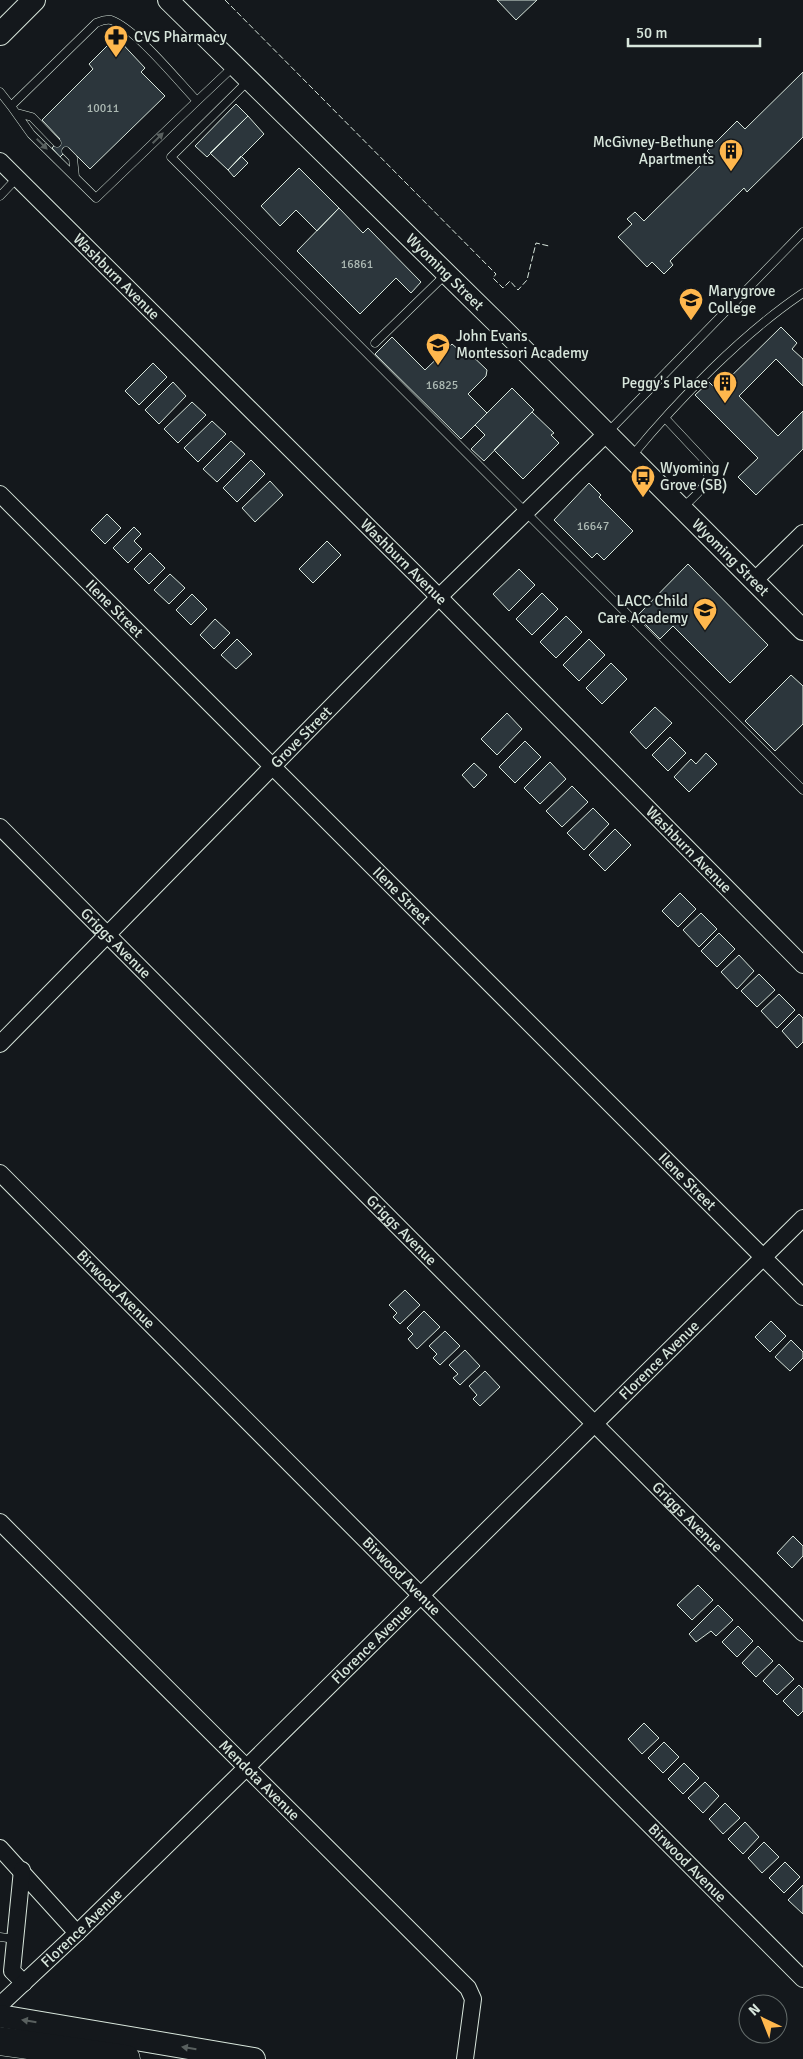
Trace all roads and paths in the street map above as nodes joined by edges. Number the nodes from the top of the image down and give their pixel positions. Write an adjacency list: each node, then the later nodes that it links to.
1 (168, 0): 4 (street, Wyoming Street)
2 (29, 1): 3 (main road)
3 (0, 34)
4 (234, 65): 5 (street, Wyoming Street); 7 (lane)
5 (249, 80): 17 (street, Wyoming Street); 25 (lane)
6 (0, 92): 8 (lane)
7 (197, 101): 8 (lane); 14 (lane, one-way to 7)
8 (11, 106): 9 (lane)
9 (17, 113): 10 (lane); 14 (lane, one-way to 14)
10 (57, 142)
11 (66, 151): 14 (lane)
12 (0, 161): 13 (street, Washburn Avenue)
13 (17, 178): 15 (lane); 28 (street, Washburn Avenue)
14 (75, 178)
15 (0, 196)
16 (803, 232): 21 (lane)
17 (447, 273): 19 (lane); 21 (street, Wyoming Street)
18 (803, 293): 20 (lane)
19 (375, 343)
20 (665, 418): 22 (lane); 24 (lane)
21 (607, 433): 22 (street, Wyoming Street); 25 (street, Grove Street)
22 (631, 457): 24 (street, Wyoming Street)
23 (0, 494): 30 (street, Ilene Street)
24 (682, 508): 27 (street, Wyoming Street)
25 (525, 513): 28 (street, Grove Street); 31 (lane)
26 (803, 533): 27 (street)
27 (754, 581): 29 (street, Wyoming Street)
28 (439, 597): 30 (street, Grove Street); 34 (street, Washburn Avenue)
29 (803, 630)
30 (271, 767): 33 (street, Grove Street); 38 (street, Ilene Street)
31 (803, 790)
32 (0, 827): 33 (street, Griggs Avenue)
33 (108, 935): 35 (street, Grove Street); 40 (street, Griggs Avenue)
34 (803, 966)
35 (0, 1044)
36 (0, 1173): 42 (street, Birwood Avenue)
37 (803, 1218): 38 (street, Florence Avenue)
38 (763, 1257): 39 (street, Ilene Street); 40 (street, Florence Avenue)
39 (803, 1297)
40 (596, 1424): 42 (street, Florence Avenue); 43 (street, Griggs Avenue)
41 (0, 1522): 44 (street, Mendota Avenue)
42 (421, 1596): 44 (street, Florence Avenue); 49 (street, Birwood Avenue)
43 (803, 1632)
44 (246, 1768): 47 (street, Florence Avenue); 56 (street, Mendota Avenue)
45 (0, 1848): 46 (street)
46 (22, 1870): 47 (street); 48 (street)
47 (77, 1933): 50 (street, Florence Avenue)
48 (8, 1938): 50 (street)
49 (803, 1979)
50 (24, 1983): 51 (street, Florence Avenue)
51 (0, 2005)
52 (0, 2016): 55 (main road, one-way to 52)
53 (0, 2040): 54 (highway)
54 (126, 2059)
55 (254, 2059)
56 (465, 2059)

